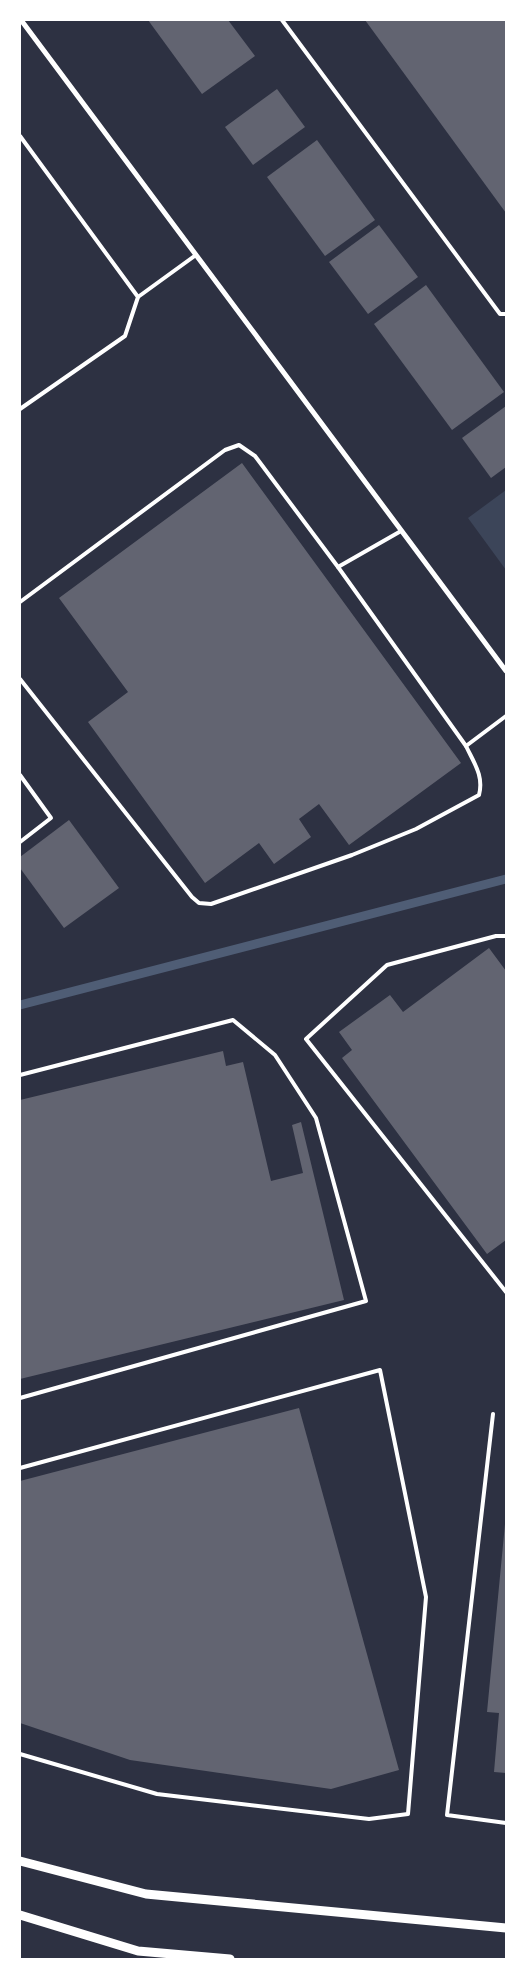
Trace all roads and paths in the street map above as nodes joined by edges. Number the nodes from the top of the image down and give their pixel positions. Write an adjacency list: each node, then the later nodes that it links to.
1 (21, 20): 4 (street)
2 (282, 20): 6 (lane)
3 (20, 136): 5 (lane)
4 (196, 255): 5 (lane); 8 (street)
5 (138, 297): 7 (lane)
6 (506, 314)
7 (20, 409)
8 (401, 531): 9 (lane); 11 (street)
9 (338, 568): 10 (lane); 14 (lane)
10 (20, 602)
11 (506, 671)
12 (20, 679): 14 (lane)
13 (506, 716): 14 (lane)
14 (466, 746)
15 (20, 776): 16 (lane)
16 (20, 842)
17 (506, 936): 19 (lane)
18 (20, 1075): 20 (lane)
19 (506, 1292)
20 (20, 1398)
21 (493, 1414): 24 (lane)
22 (20, 1468): 23 (lane)
23 (20, 1754)
24 (506, 1823)
25 (20, 1861): 27 (street)
26 (20, 1915): 28 (street)
27 (506, 1928)
28 (137, 1955): 29 (street)
29 (230, 1959)

